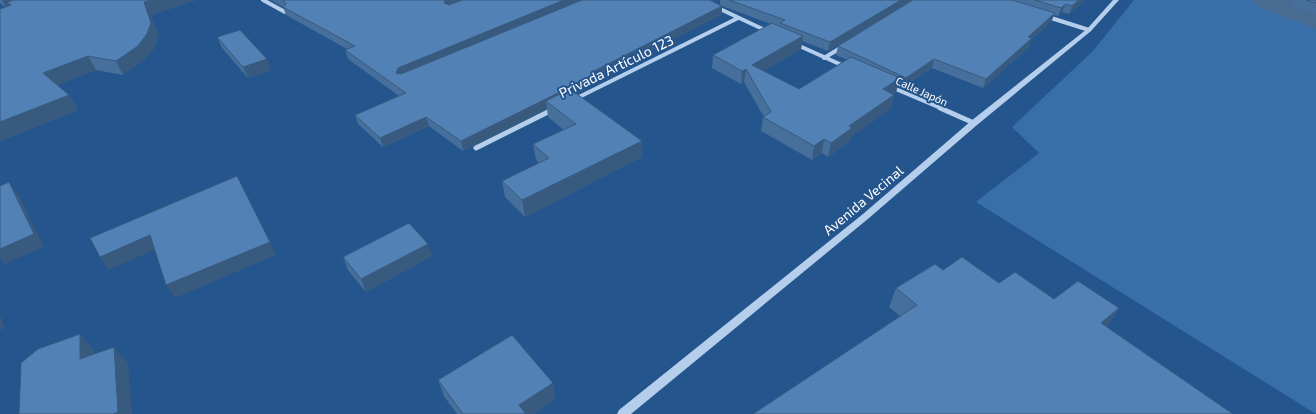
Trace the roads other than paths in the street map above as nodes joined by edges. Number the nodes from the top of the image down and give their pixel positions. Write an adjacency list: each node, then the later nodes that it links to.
1 (266, 0): 4 (street)
2 (1116, 0): 7 (street, Avenida Vecinal)
3 (717, 3): 6 (street)
4 (285, 12)
5 (1042, 15): 7 (street)
6 (738, 18): 8 (street); 14 (street, Privada Artículo 123)
7 (1089, 30): 16 (street, Avenida Vecinal)
8 (773, 34)
9 (790, 42): 11 (street)
10 (849, 42): 11 (street)
11 (824, 58): 12 (street)
12 (850, 69)
13 (886, 85): 16 (street, Calle Japón)
14 (569, 102)
15 (560, 106): 17 (street, Privada Artículo 123)
16 (974, 123): 18 (street, Avenida Vecinal)
17 (476, 148)
18 (623, 414)

